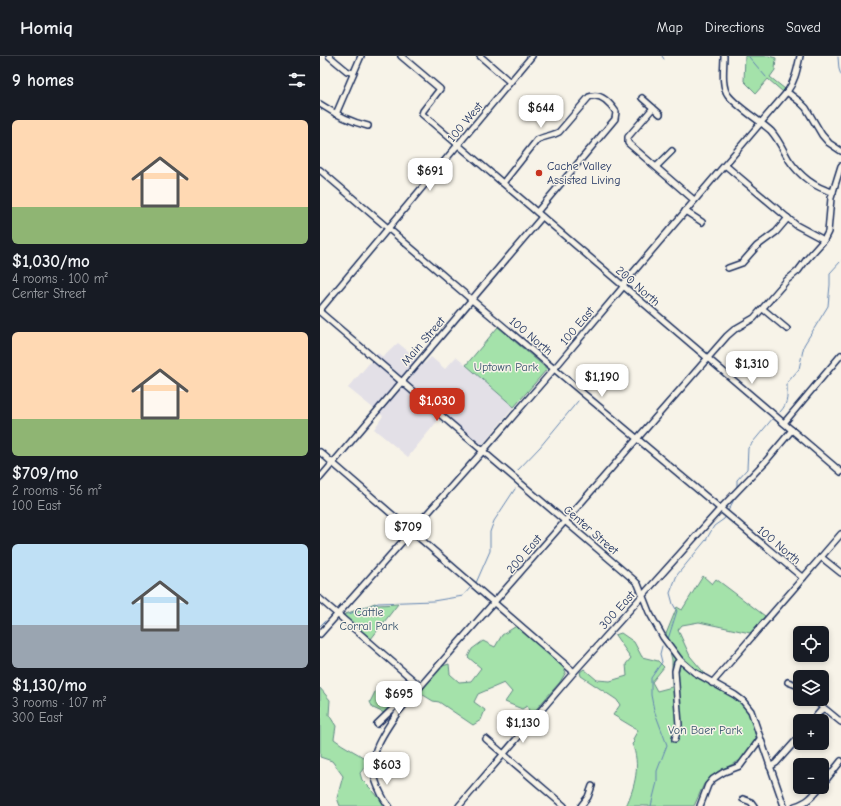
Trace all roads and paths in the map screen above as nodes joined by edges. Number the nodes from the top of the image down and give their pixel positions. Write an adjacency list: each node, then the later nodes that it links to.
1 (329, 56): 8 (street)
2 (360, 56): 8 (street)
3 (401, 56): 18 (street, 200 North)
4 (480, 56): 9 (street)
5 (532, 56): 9 (street, 100 West)
6 (724, 56): 16 (street)
7 (800, 56): 10 (street, 100 East)
8 (353, 73): 14 (street)
9 (510, 82): 18 (street, 100 West)
10 (787, 92): 16 (street, 100 East); 20 (street)
11 (642, 98): 13 (street)
12 (320, 104): 14 (street)
13 (653, 108): 15 (street); 23 (street)
14 (336, 114): 17 (street)
15 (660, 114)
16 (760, 122): 21 (street, 100 East); 26 (street)
17 (368, 126)
18 (458, 145): 25 (street, 200 North); 33 (street, 100 West)
19 (672, 151): 23 (street)
20 (841, 151)
21 (725, 165): 27 (street, 100 East); 31 (street)
22 (841, 166): 26 (street)
23 (656, 167): 27 (street)
24 (320, 170): 33 (street, 100 North)
25 (502, 183): 29 (street, 200 North); 29 (street)
26 (833, 192): 34 (street)
27 (694, 200): 28 (street, 100 East)
28 (685, 211): 32 (street); 36 (street, 100 East)
29 (537, 212): 30 (street, 200 North)
30 (542, 217): 36 (street, 200 North); 37 (street, Main Street)
31 (788, 218): 34 (street); 35 (street)
32 (702, 222)
33 (388, 228): 37 (street, 100 North); 39 (street, 100 West)
34 (824, 240): 38 (street, 200 East)
35 (728, 268)
36 (623, 286): 42 (street, 200 North); 43 (street, 100 East)
37 (472, 300): 43 (street, 100 North); 44 (street, Main Street)
38 (763, 309): 40 (street); 42 (street, 200 East)
39 (320, 311): 44 (street, Center Street)
40 (787, 329)
41 (841, 355): 45 (street)
42 (708, 359): 45 (street, 200 North); 47 (street, 200 East)
43 (554, 369): 47 (street, 100 North); 48 (street, 100 East)
44 (401, 381): 48 (street, Center Street); 50 (street, Main Street)
45 (784, 423): 46 (street, 200 North)
46 (792, 430): 51 (street, 200 North); 53 (street, 300 East)
47 (638, 439): 53 (street, 100 North); 54 (street, 200 East)
48 (483, 451): 54 (street, Center Street); 55 (street, 100 East)
49 (320, 452): 50 (street)
50 (333, 463): 52 (street, Main Street); 55 (street)
51 (841, 472)
52 (320, 478)
53 (720, 508): 59 (street, 100 North); 61 (street, 300 East)
54 (566, 522): 60 (street, Center Street); 64 (street, 200 East)
55 (411, 532): 64 (street); 65 (street, 100 East)
56 (841, 534): 57 (street)
57 (821, 557): 58 (street); 59 (street)
58 (841, 573)
59 (803, 578): 69 (street)
60 (638, 584): 61 (street); 62 (street, Center Street)
61 (651, 586): 62 (street, 300 East)
62 (643, 596): 67 (street, Center Street); 68 (street, 300 East)
63 (320, 600): 65 (street)
64 (494, 603): 68 (street); 72 (street, 200 East)
65 (338, 615): 66 (street, 100 East); 72 (street)
66 (320, 634)
67 (680, 660): 69 (street, Center Street); 80 (street)
68 (574, 672): 82 (street, 300 East)
69 (712, 682): 79 (street, Center Street)
70 (788, 682): 71 (street)
71 (793, 684)
72 (420, 686): 73 (street, 200 East)
73 (414, 693): 77 (street); 89 (street, 200 East)
74 (823, 708): 75 (street); 76 (street)
75 (818, 714)
76 (841, 722)
77 (376, 724)
78 (486, 739): 82 (street)
79 (760, 739): 84 (street, Center Street); 93 (street)
80 (675, 740)
81 (793, 744): 84 (street)
82 (504, 754): 90 (street, 300 East); 91 (street)
83 (841, 761): 85 (street)
84 (770, 767): 95 (street, Center Street)
85 (829, 776)
86 (592, 786): 92 (street)
87 (815, 794): 96 (street)
88 (743, 799): 94 (street)
89 (389, 806)
90 (459, 806)
91 (564, 806)
92 (580, 806)
93 (700, 806)
94 (754, 806)
95 (784, 806)
96 (795, 806)

